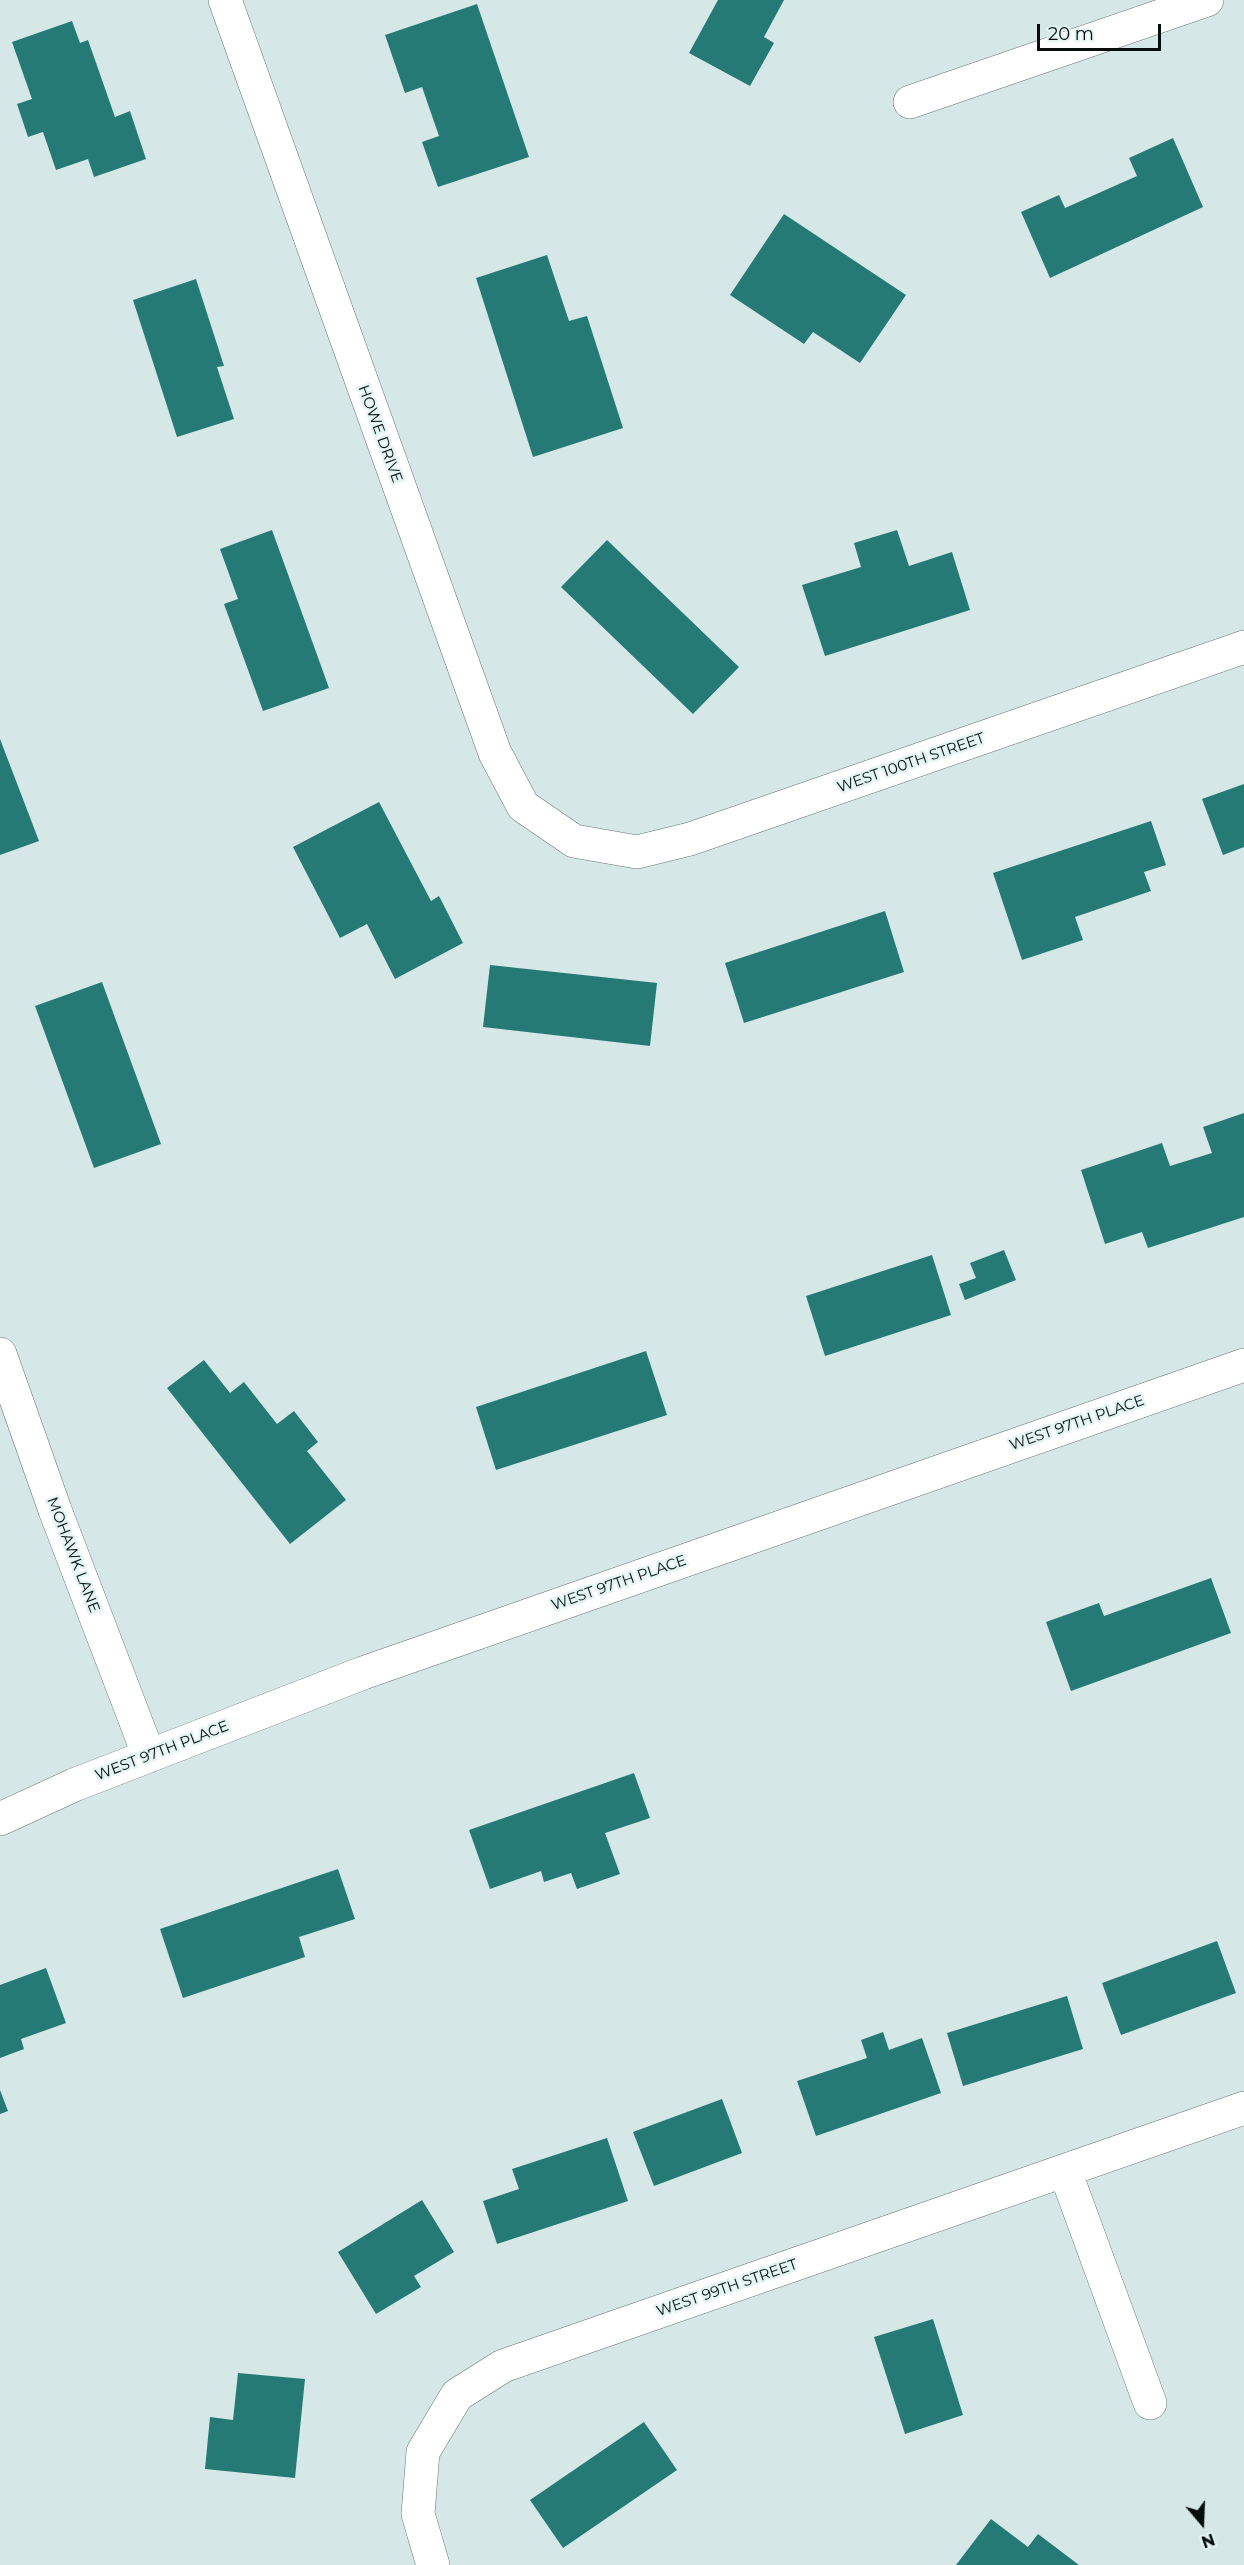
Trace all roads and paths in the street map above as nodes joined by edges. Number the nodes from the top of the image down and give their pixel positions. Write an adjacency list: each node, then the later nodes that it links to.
1 (225, 0): 5 (street, HOWE DRIVE)
2 (1207, 0): 3 (street)
3 (910, 102)
4 (1244, 647): 5 (street, WEST 100TH STREET)
5 (574, 841)
6 (0, 1354): 8 (street, MOHAWK LANE)
7 (1244, 1365): 8 (street, WEST 97TH PLACE)
8 (149, 1756): 9 (street, WEST 97TH PLACE)
9 (0, 1819)
10 (1244, 2108): 11 (street, WEST 99TH STREET)
11 (1065, 2171): 12 (street); 13 (street, WEST 99TH STREET)
12 (1150, 2403)
13 (433, 2565)

